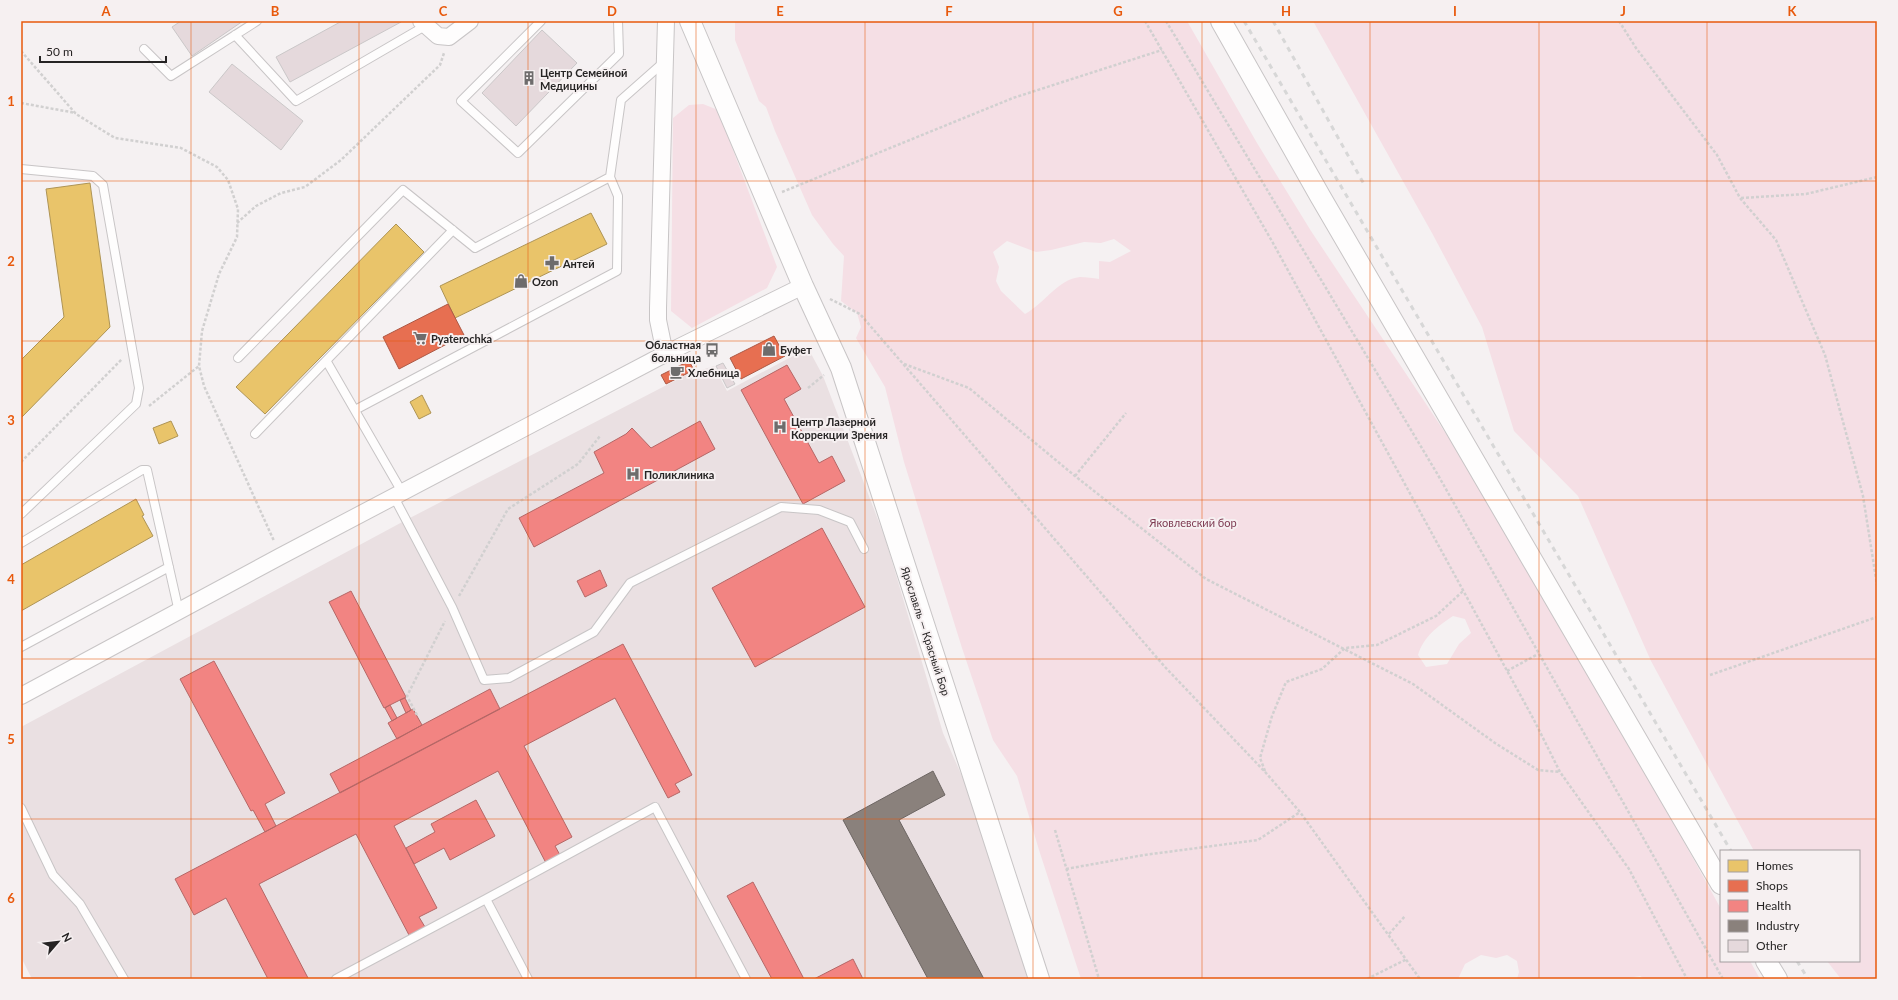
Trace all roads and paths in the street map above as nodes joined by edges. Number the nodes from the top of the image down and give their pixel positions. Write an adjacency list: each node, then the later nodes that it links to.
1 (257, 21): 12 (lane)
2 (470, 21): 13 (street)
3 (541, 21): 4 (lane)
4 (618, 21)
5 (666, 21): 17 (street)
6 (690, 21): 23 (street, Ярославль — Красный Бор)
7 (1145, 21): 15 (path)
8 (1166, 21): 54 (path)
9 (1221, 21): 65 (street)
10 (1619, 21): 24 (path)
11 (423, 24): 12 (lane); 13 (street)
12 (235, 35): 14 (lane)
13 (449, 37): 25 (path)
14 (144, 49)
15 (1162, 50): 23 (path); 48 (path)
16 (21, 52): 19 (path)
17 (665, 62): 21 (lane); 29 (street)
18 (21, 103): 19 (path)
19 (76, 114): 25 (path)
20 (21, 169): 28 (lane)
21 (610, 177): 26 (lane); 34 (lane)
22 (1877, 178): 24 (path)
23 (765, 198): 27 (street, Ярославль — Красный Бор)
24 (1740, 198): 47 (path)
25 (237, 223): 33 (path)
26 (453, 230): 30 (lane); 31 (lane)
27 (803, 286): 29 (street); 32 (path); 75 (street, Ярославль — Красный Бор)
28 (132, 348): 36 (lane); 39 (path)
29 (665, 354): 41 (street)
30 (238, 358)
31 (327, 362): 34 (lane); 37 (lane)
32 (903, 364): 40 (path); 60 (path)
33 (199, 366): 36 (path); 45 (path)
34 (355, 410): 41 (lane)
35 (1126, 413): 40 (path)
36 (125, 414): 42 (lane)
37 (255, 434)
38 (600, 436): 49 (path)
39 (21, 462)
40 (1075, 476): 53 (path)
41 (398, 495): 45 (street); 49 (lane)
42 (21, 514)
43 (21, 542): 46 (lane)
44 (864, 549): 49 (lane)
45 (281, 556): 50 (street)
46 (169, 566): 50 (lane); 52 (lane)
47 (1877, 585)
48 (1463, 591): 53 (path); 55 (path)
49 (452, 607): 58 (path)
50 (180, 612): 57 (street)
51 (1877, 617): 56 (path)
52 (21, 647)
53 (1344, 648): 59 (path); 60 (path)
54 (1538, 654): 55 (path); 80 (path)
55 (1507, 672): 59 (path)
56 (1710, 675)
57 (21, 696)
58 (417, 715)
59 (1560, 772): 79 (path)
60 (1266, 773): 62 (path)
61 (21, 808): 71 (lane)
62 (1300, 812): 64 (path); 68 (path)
63 (1055, 830): 64 (path)
64 (1066, 869): 76 (path)
65 (1720, 882)
66 (486, 898): 72 (lane); 73 (lane); 74 (lane)
67 (1405, 916): 68 (path)
68 (1389, 934): 69 (path)
69 (1407, 959): 77 (path); 78 (path)
70 (1767, 962): 81 (street)
71 (124, 979)
72 (336, 979)
73 (528, 979)
74 (746, 979)
75 (1039, 979)
76 (1099, 979)
77 (1367, 979)
78 (1420, 979)
79 (1687, 979)
80 (1723, 979)
81 (1777, 979)

